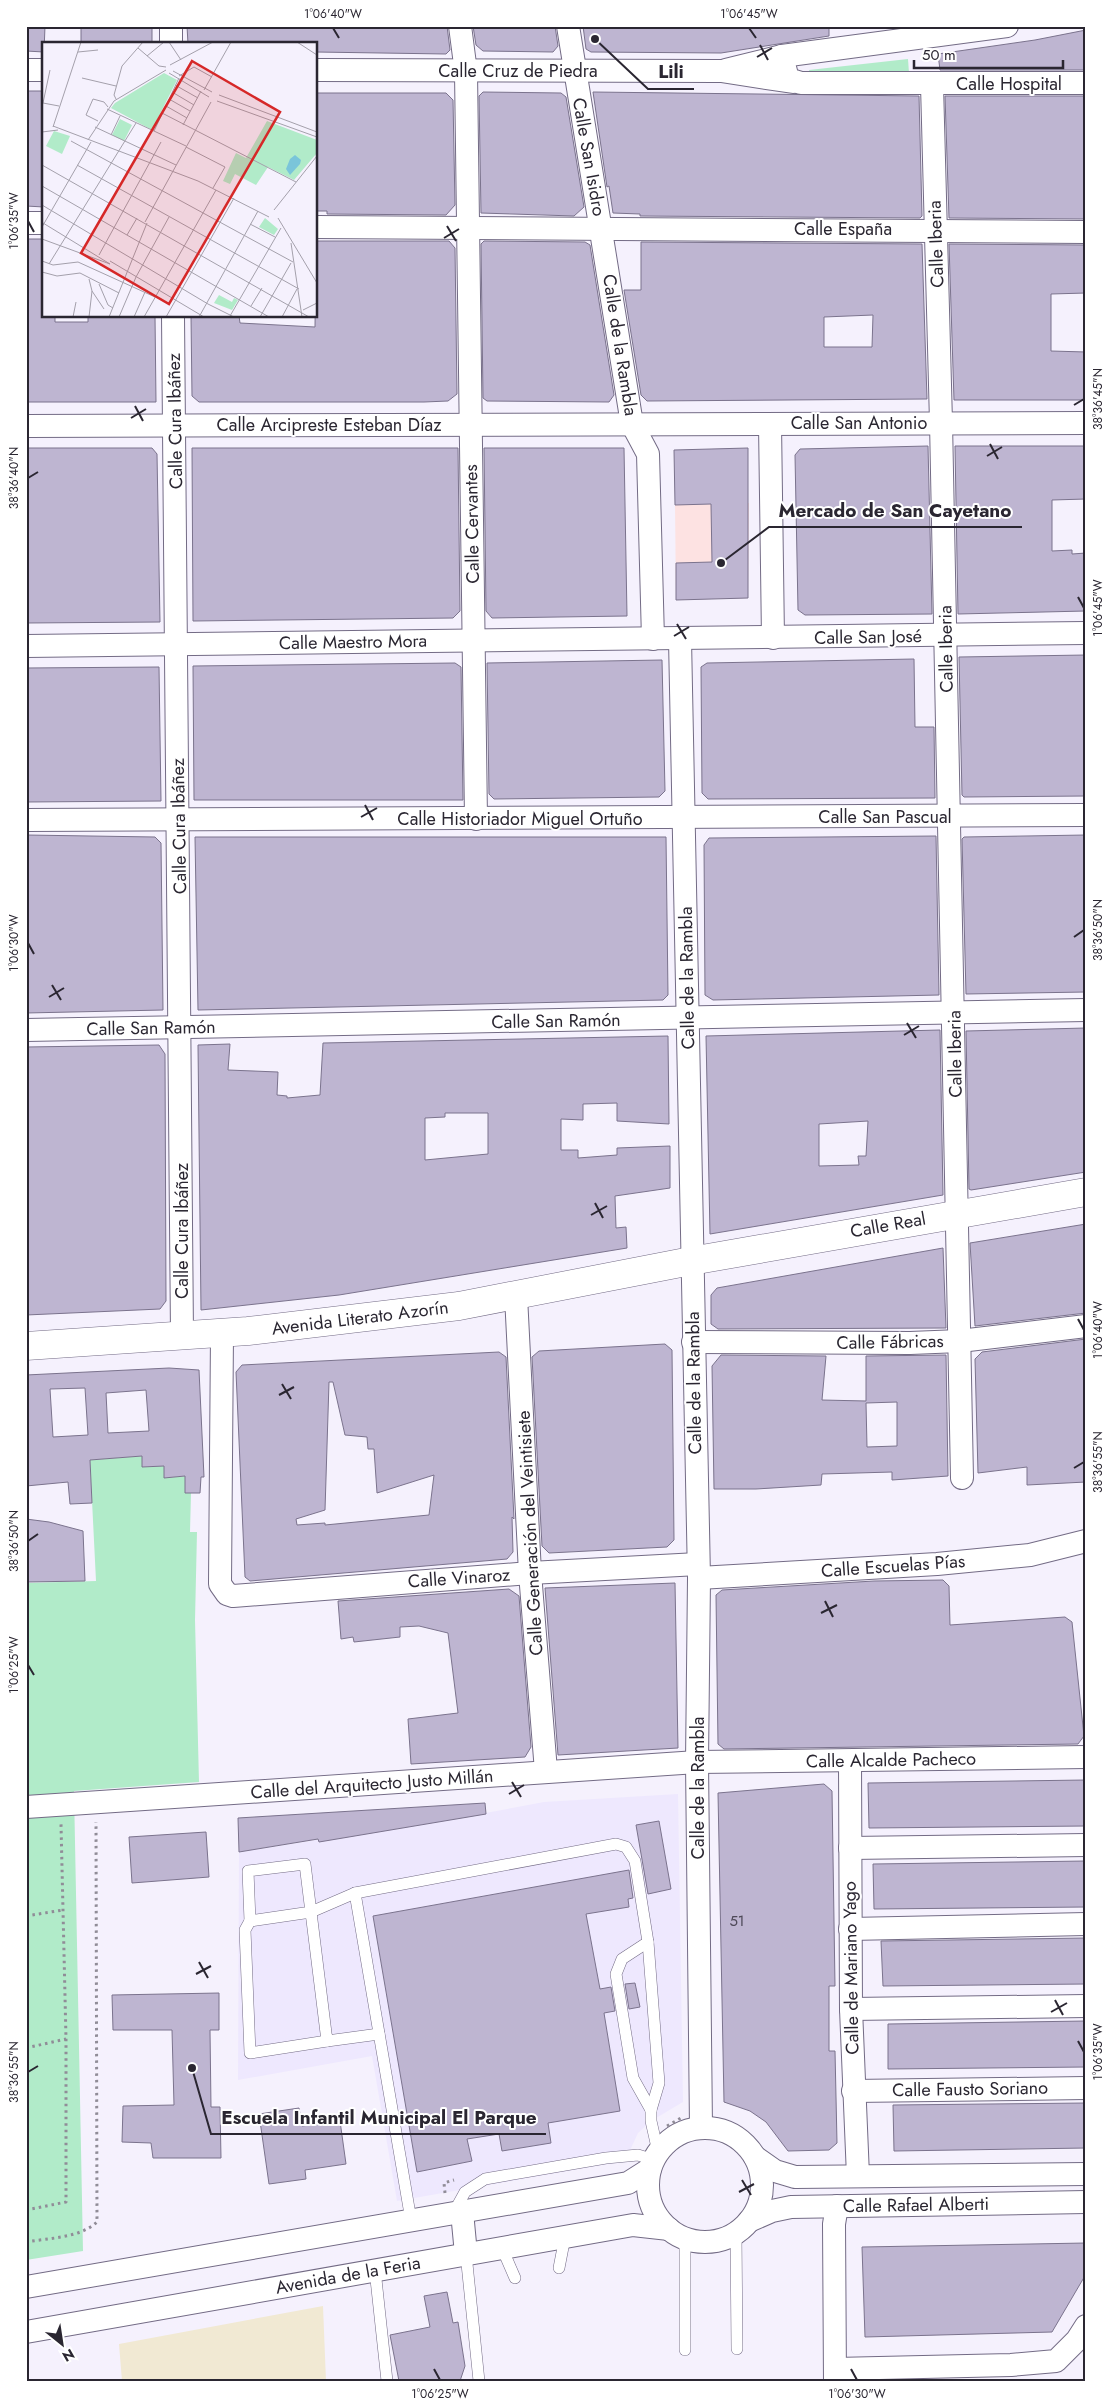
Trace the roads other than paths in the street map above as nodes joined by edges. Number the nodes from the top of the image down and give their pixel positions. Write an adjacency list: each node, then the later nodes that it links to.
1 (171, 26): 6 (street)
2 (460, 26): 11 (street, Calle Cervantes)
3 (568, 26): 12 (street, Calle San Isidro)
4 (1007, 26): 5 (street, Calle Cruz de Piedra)
5 (910, 33): 7 (street, Calle Cruz de Piedra)
6 (171, 42)
7 (782, 56): 13 (street, Calle Cruz de Piedra); 14 (street)
8 (26, 70): 9 (street)
9 (42, 70)
10 (318, 70): 11 (street, Calle Cruz de Piedra)
11 (466, 72): 12 (street, Calle Cruz de Piedra); 20 (street, Calle Cervantes)
12 (575, 72): 13 (street, Calle Cruz de Piedra); 21 (street, Calle San Isidro)
13 (720, 72): 14 (street, Calle Cruz de Piedra)
14 (793, 82): 16 (street, Calle Cruz de Piedra)
15 (1086, 83): 16 (street, Calle Hospital)
16 (932, 85): 22 (street, Calle Iberia)
17 (26, 223): 18 (street)
18 (42, 223)
19 (318, 227): 20 (street, Calle España)
20 (468, 228): 21 (street, Calle España); 29 (street, Calle Cervantes)
21 (601, 228): 22 (street, Calle España); 27 (street, Calle de la Rambla)
22 (935, 230): 23 (street, Calle España); 25 (street, Calle Iberia)
23 (1086, 232)
24 (173, 318): 31 (street, Calle Cura Ibáñez)
25 (941, 422): 26 (street, Calle San Antonio); 28 (street, Calle San Antonio); 33 (street, Calle Iberia)
26 (1086, 423)
27 (632, 424): 28 (street, Calle San Antonio); 29 (street, Calle Arcipreste Esteban Díaz); 35 (street, Calle de la Rambla)
28 (770, 424): 34 (street)
29 (470, 425): 31 (street, Calle Arcipreste Esteban Díaz); 37 (street, Calle Cervantes)
30 (26, 426): 31 (street, Calle Arcipreste Esteban Díaz)
31 (174, 426): 38 (street, Calle Cura Ibáñez)
32 (1086, 633): 33 (street, Calle San José)
33 (946, 636): 34 (street, Calle San José); 41 (street, Calle Iberia)
34 (773, 638): 36 (street, Calle San José)
35 (652, 639): 36 (street, Calle Maestro Mora); 37 (street, Calle Maestro Mora)
36 (680, 639): 42 (street, Calle de la Rambla)
37 (473, 641): 38 (street, Calle Maestro Mora); 44 (street, Calle Cervantes)
38 (178, 644): 39 (street, Calle Maestro Mora); 43 (street, Calle Cura Ibáñez)
39 (26, 646)
40 (1086, 815): 41 (street, Calle San Pascual)
41 (950, 817): 42 (street, Calle San Pascual); 47 (street, Calle Iberia)
42 (684, 818): 44 (street, Calle Historiador Miguel Ortuño); 48 (street, Calle de la Rambla)
43 (178, 819): 44 (street, Calle Historiador Miguel Ortuño); 45 (street, Calle Historiador Miguel Ortuño); 49 (street, Calle Cura Ibáñez)
44 (476, 819)
45 (26, 820)
46 (1086, 1010): 47 (street, Calle San Ramón)
47 (954, 1014): 48 (street, Calle San Ramón); 52 (street, Calle Iberia)
48 (688, 1019): 49 (street, Calle San Ramón); 53 (street, Calle de la Rambla)
49 (181, 1027): 50 (street, Calle San Ramón); 57 (street, Calle Cura Ibáñez)
50 (26, 1030)
51 (1086, 1192): 52 (main road, Calle Real)
52 (958, 1213): 53 (main road, Calle Real); 58 (street, Calle Iberia)
53 (691, 1261): 54 (main road, Avenida Literato Azorín); 59 (street, Calle de la Rambla)
54 (516, 1296): 56 (main road, Avenida Literato Azorín); 64 (street, Calle Generación del Veintisiete)
55 (1086, 1326): 58 (street, Calle Fábricas)
56 (222, 1334): 57 (main road, Avenida Literato Azorín); 64 (street, Calle Vinaroz)
57 (182, 1335): 60 (main road, Avenida Literato Azorín)
58 (960, 1341): 59 (street, Calle Fábricas); 61 (street, Calle Iberia)
59 (693, 1342): 63 (street, Calle de la Rambla)
60 (26, 1346)
61 (962, 1478)
62 (1086, 1541): 63 (street, Calle Escuelas Pías)
63 (699, 1571): 64 (street, Calle Vinaroz); 67 (street, Calle de la Rambla)
64 (530, 1573): 68 (street, Calle Generación del Veintisiete)
65 (1086, 1757): 66 (street, Calle Alcalde Pacheco)
66 (850, 1761): 67 (street, Calle Alcalde Pacheco); 71 (street, Calle de Mariano Yago)
67 (697, 1762): 68 (street, Calle del Arquitecto Justo Millán); 85 (street, Calle de la Rambla)
68 (546, 1771): 69 (street, Calle del Arquitecto Justo Millán)
69 (26, 1807)
70 (1086, 1844): 71 (street)
71 (850, 1848): 76 (street, Calle de Mariano Yago)
72 (355, 1893): 73 (lane); 77 (lane); 80 (lane)
73 (310, 1912): 74 (lane); 74 (lane); 81 (lane)
74 (250, 1921): 81 (lane)
75 (1086, 1924): 76 (street)
76 (850, 1929): 79 (street, Calle de Mariano Yago)
77 (648, 1942): 84 (lane); 84 (lane)
78 (1086, 2006): 79 (street)
79 (851, 2009): 83 (street, Calle de Mariano Yago)
80 (379, 2034): 81 (lane); 93 (lane)
81 (327, 2041)
82 (1086, 2088): 83 (street, Calle Fausto Soriano)
83 (853, 2091): 89 (street, Calle de Mariano Yago)
84 (651, 2110): 87 (lane)
85 (702, 2128): 86 (street); 87 (street)
86 (754, 2157): 89 (street, Calle Rafael Alberti); 94 (street)
87 (654, 2160): 92 (street); 95 (street)
88 (1086, 2174): 89 (street, Calle Rafael Alberti)
89 (858, 2176)
90 (1086, 2202): 91 (street, Calle Rafael Alberti)
91 (837, 2206): 94 (street, Calle Rafael Alberti); 107 (street)
92 (458, 2212): 93 (street); 98 (street)
93 (411, 2220): 102 (street)
94 (742, 2227): 95 (street); 105 (lane)
95 (677, 2234): 96 (street, Avenida de la Feria); 106 (lane)
96 (565, 2237): 97 (street, Avenida de la Feria); 99 (lane)
97 (502, 2248): 98 (street, Avenida de la Feria); 101 (lane)
98 (466, 2254): 100 (street, Avenida de la Feria); 109 (lane)
99 (559, 2268)
100 (375, 2270): 104 (street, Avenida de la Feria); 108 (lane)
101 (515, 2278)
102 (26, 2287)
103 (1086, 2326): 107 (street)
104 (27, 2330)
105 (737, 2349)
106 (685, 2350)
107 (835, 2375)
108 (387, 2381)
109 (479, 2381)

